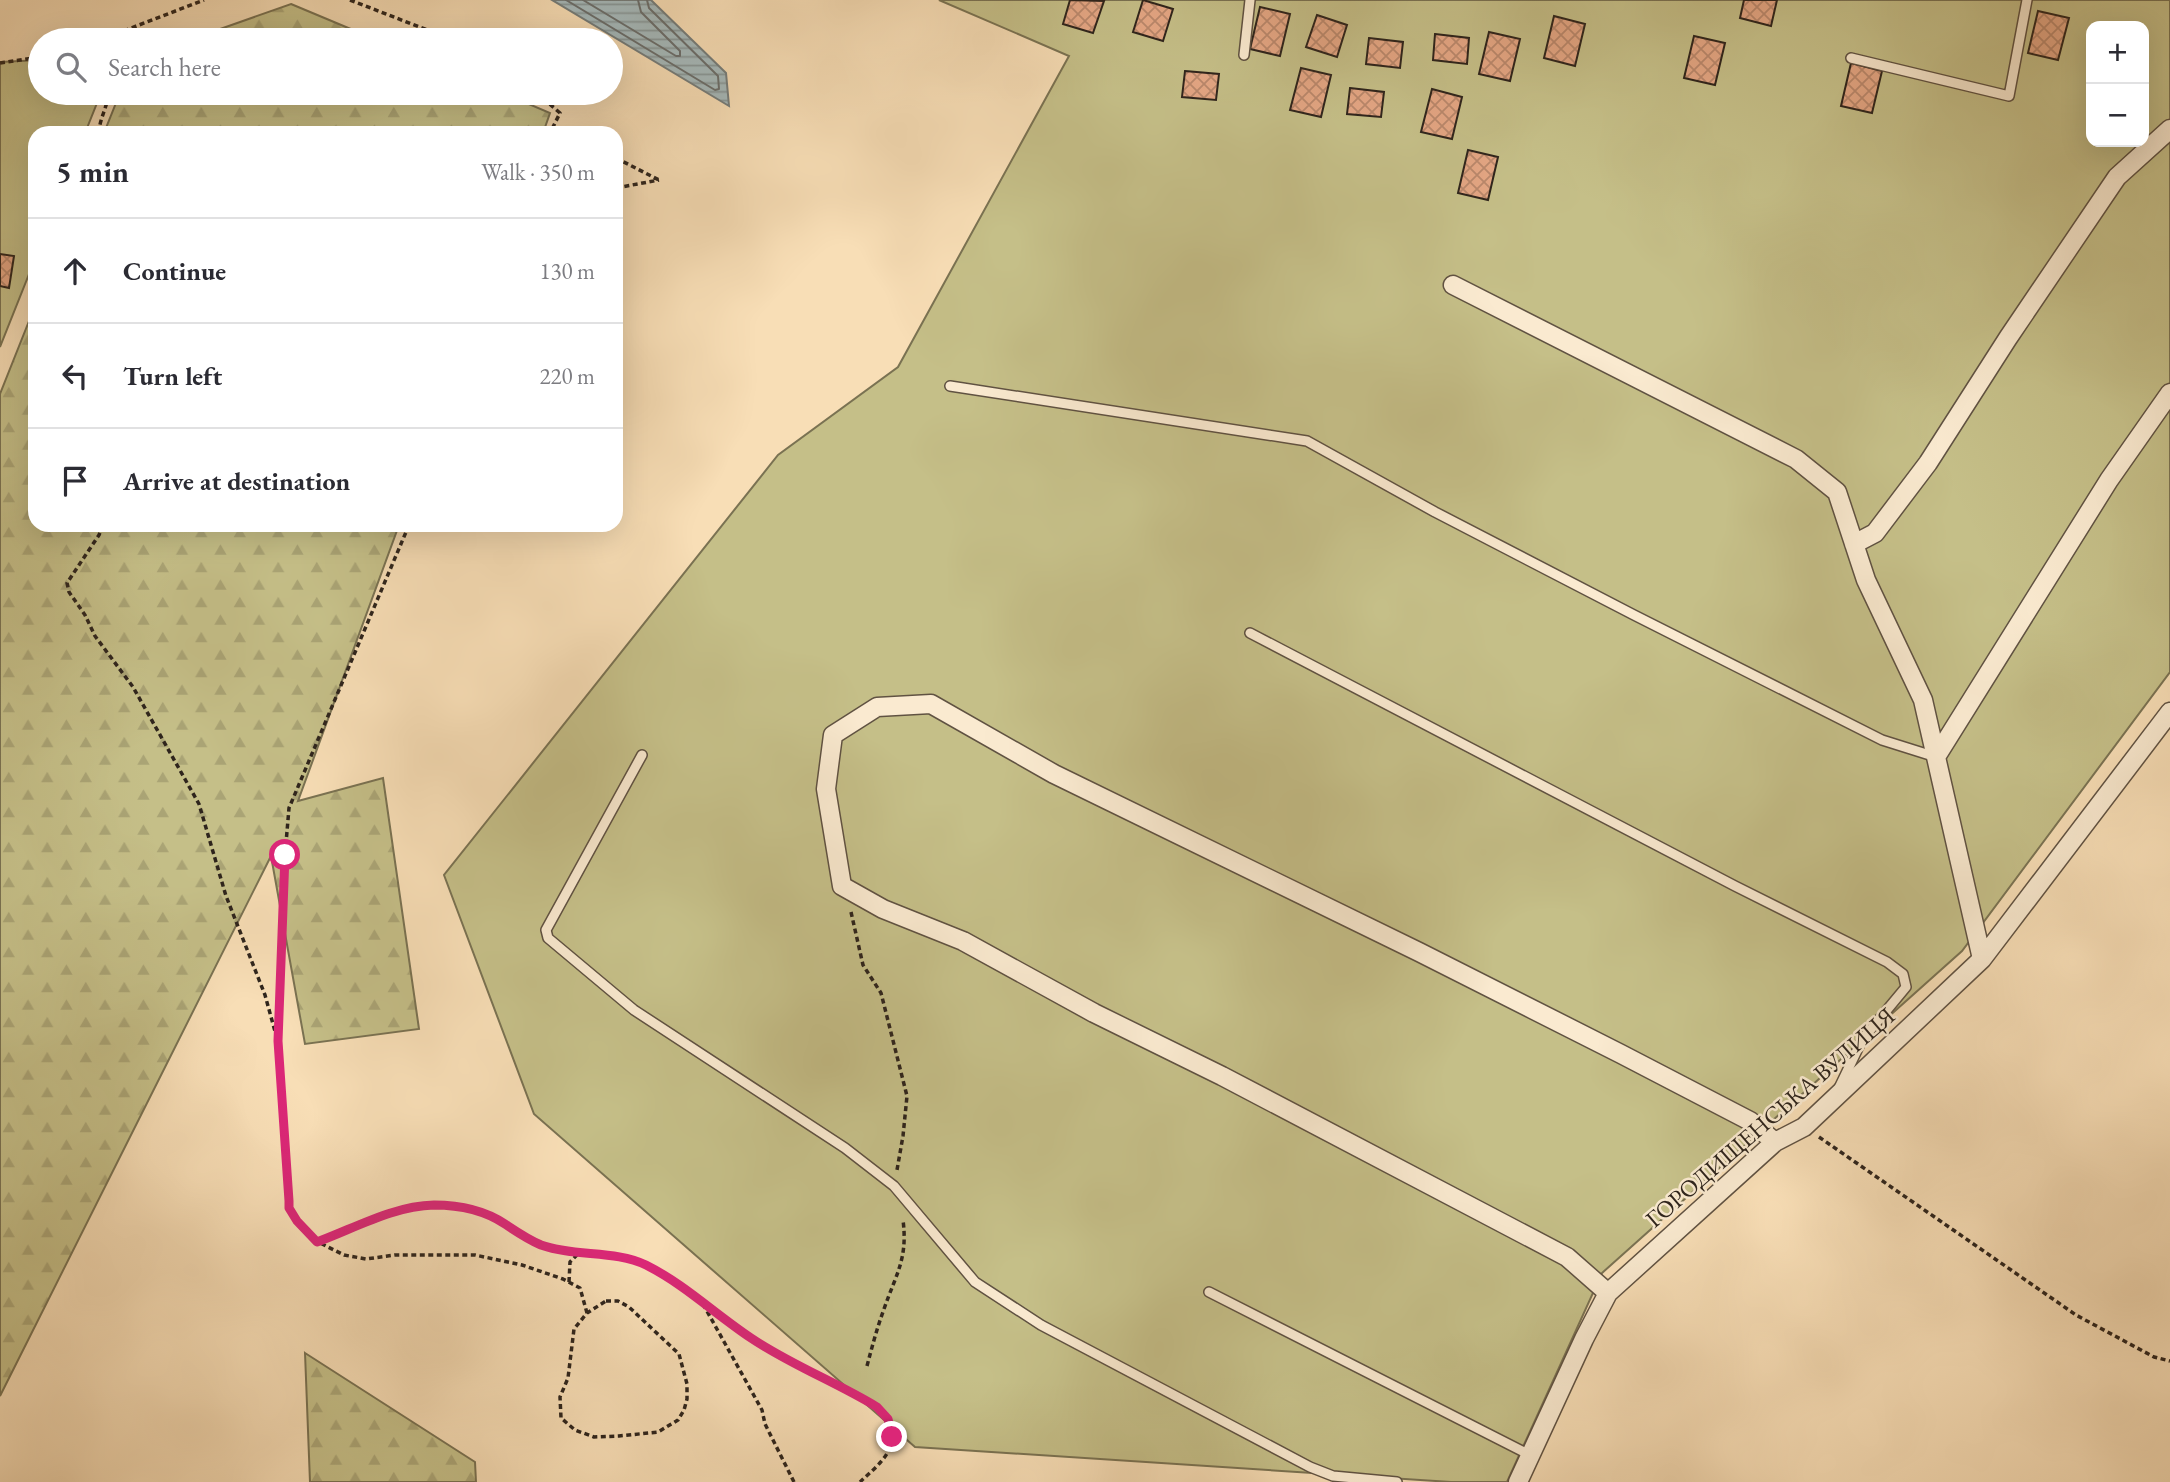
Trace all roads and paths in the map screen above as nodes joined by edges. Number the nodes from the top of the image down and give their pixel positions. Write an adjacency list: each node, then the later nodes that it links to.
1 (204, 0): 5 (path)
2 (349, 0): 6 (path)
3 (1250, 0): 7 (lane)
4 (2027, 0): 8 (lane)
5 (131, 28)
6 (422, 28)
7 (1244, 55)
8 (1851, 58)
9 (28, 59): 10 (path)
10 (0, 63)
11 (107, 105): 13 (path)
12 (551, 105): 14 (path)
13 (99, 126)
14 (554, 126)
15 (2170, 129): 23 (street)
16 (623, 162): 17 (path)
17 (623, 187)
18 (1452, 285): 23 (street)
19 (950, 386): 27 (lane)
20 (2170, 393): 27 (street)
21 (100, 532): 30 (path)
22 (406, 532): 30 (path)
23 (1854, 544): 27 (street)
24 (1250, 633): 31 (lane)
25 (2170, 712): 29 (street, ГОРОДИЩЕНСЬКА ВУЛИЦЯ)
26 (642, 755): 34 (lane)
27 (1936, 757): 29 (street)
28 (848, 889): 33 (street); 34 (path); 40 (street)
29 (1982, 959): 31 (street, ГОРОДИЩЕНСЬКА ВУЛИЦЯ)
30 (278, 1041): 36 (path)
31 (1833, 1099): 32 (street, ГОРОДИЩЕНСЬКА ВУЛИЦЯ)
32 (1804, 1126): 33 (street, ГОРОДИЩЕНСЬКА ВУЛИЦЯ); 43 (path)
33 (1775, 1142): 40 (street, ГОРОДИЩЕНСЬКА ВУЛИЦЯ)
34 (894, 1186): 48 (lane)
35 (902, 1215): 44 (path)
36 (317, 1242): 37 (path); 38 (path)
37 (578, 1254): 38 (path); 41 (path)
38 (569, 1282): 42 (path)
39 (1209, 1292): 45 (lane)
40 (1608, 1293): 45 (street, ГОРОДИЩЕНСЬКА ВУЛИЦЯ)
41 (702, 1301): 46 (path); 47 (path)
42 (587, 1313): 42 (path)
43 (2170, 1361)
44 (867, 1366)
45 (1530, 1455): 49 (street, ГОРОДИЩЕНСЬКА ВУЛИЦЯ)
46 (794, 1482)
47 (860, 1482)
48 (1397, 1482)
49 (1518, 1482)

